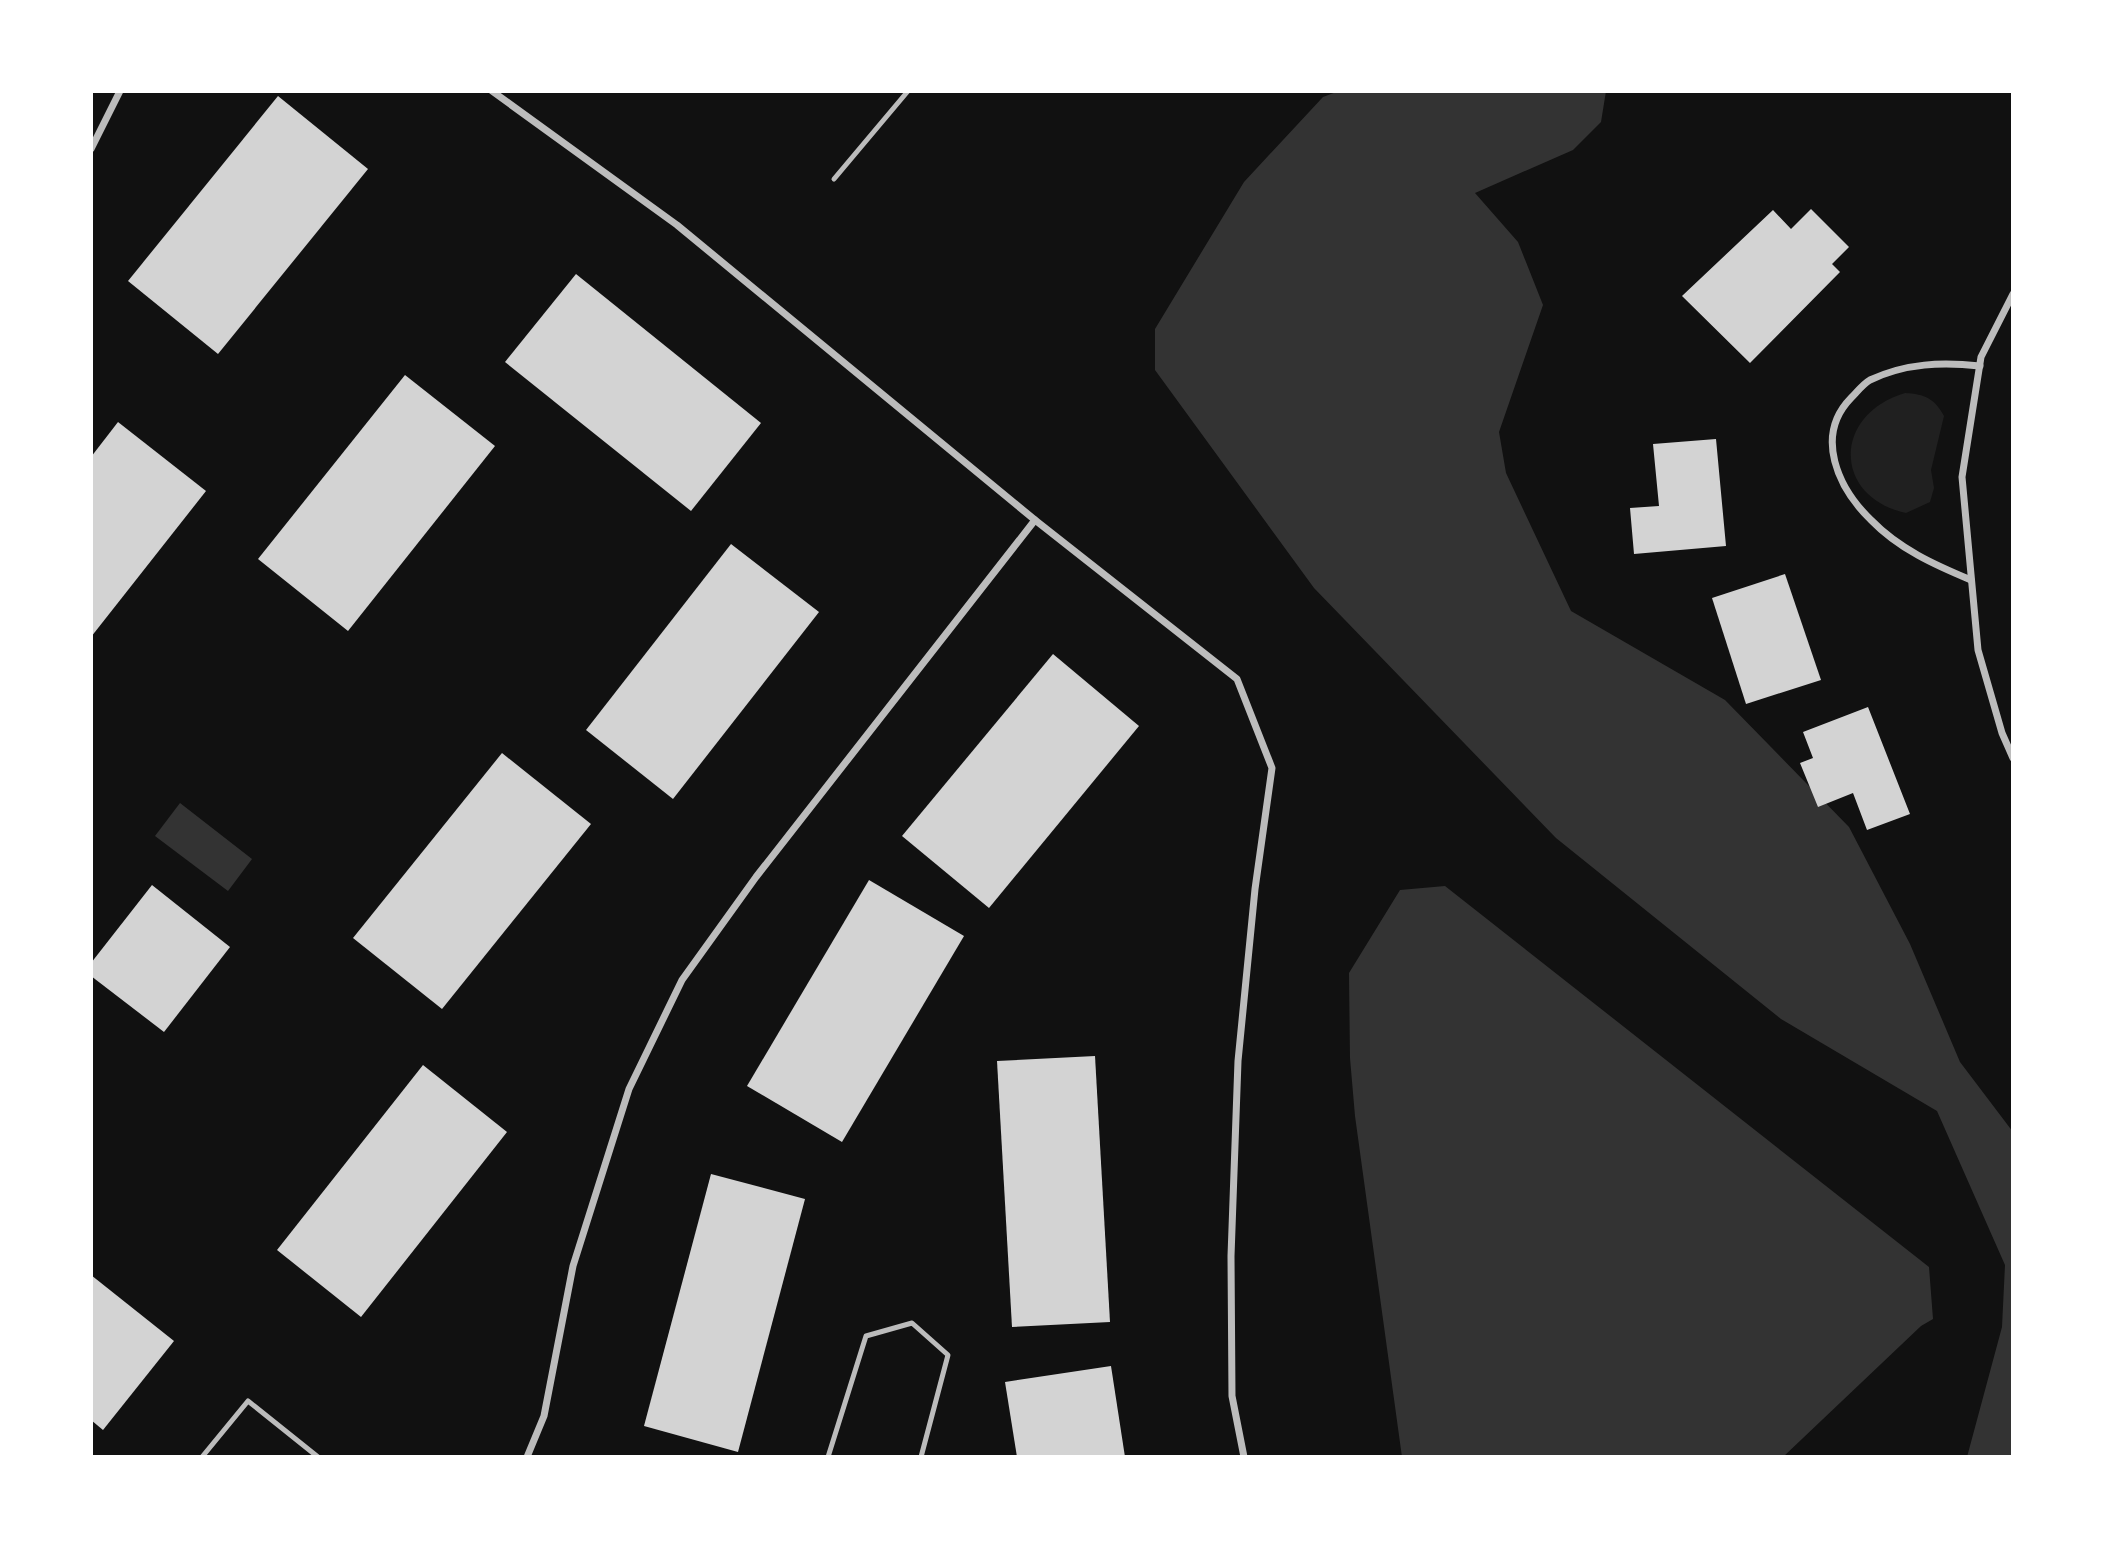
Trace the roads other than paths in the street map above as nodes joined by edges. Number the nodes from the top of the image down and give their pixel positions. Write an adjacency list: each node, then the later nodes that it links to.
1 (120, 91): 4 (street)
2 (492, 91): 8 (street)
3 (908, 91): 5 (lane)
4 (91, 149)
5 (834, 179)
6 (2013, 293): 7 (street)
7 (1980, 366): 9 (street); 9 (street)
8 (1035, 520): 13 (street); 16 (street)
9 (1971, 580): 10 (street)
10 (2013, 758)
11 (202, 1457): 12 (lane)
12 (318, 1457)
13 (527, 1457)
14 (828, 1457): 15 (lane)
15 (921, 1457)
16 (1244, 1457)

